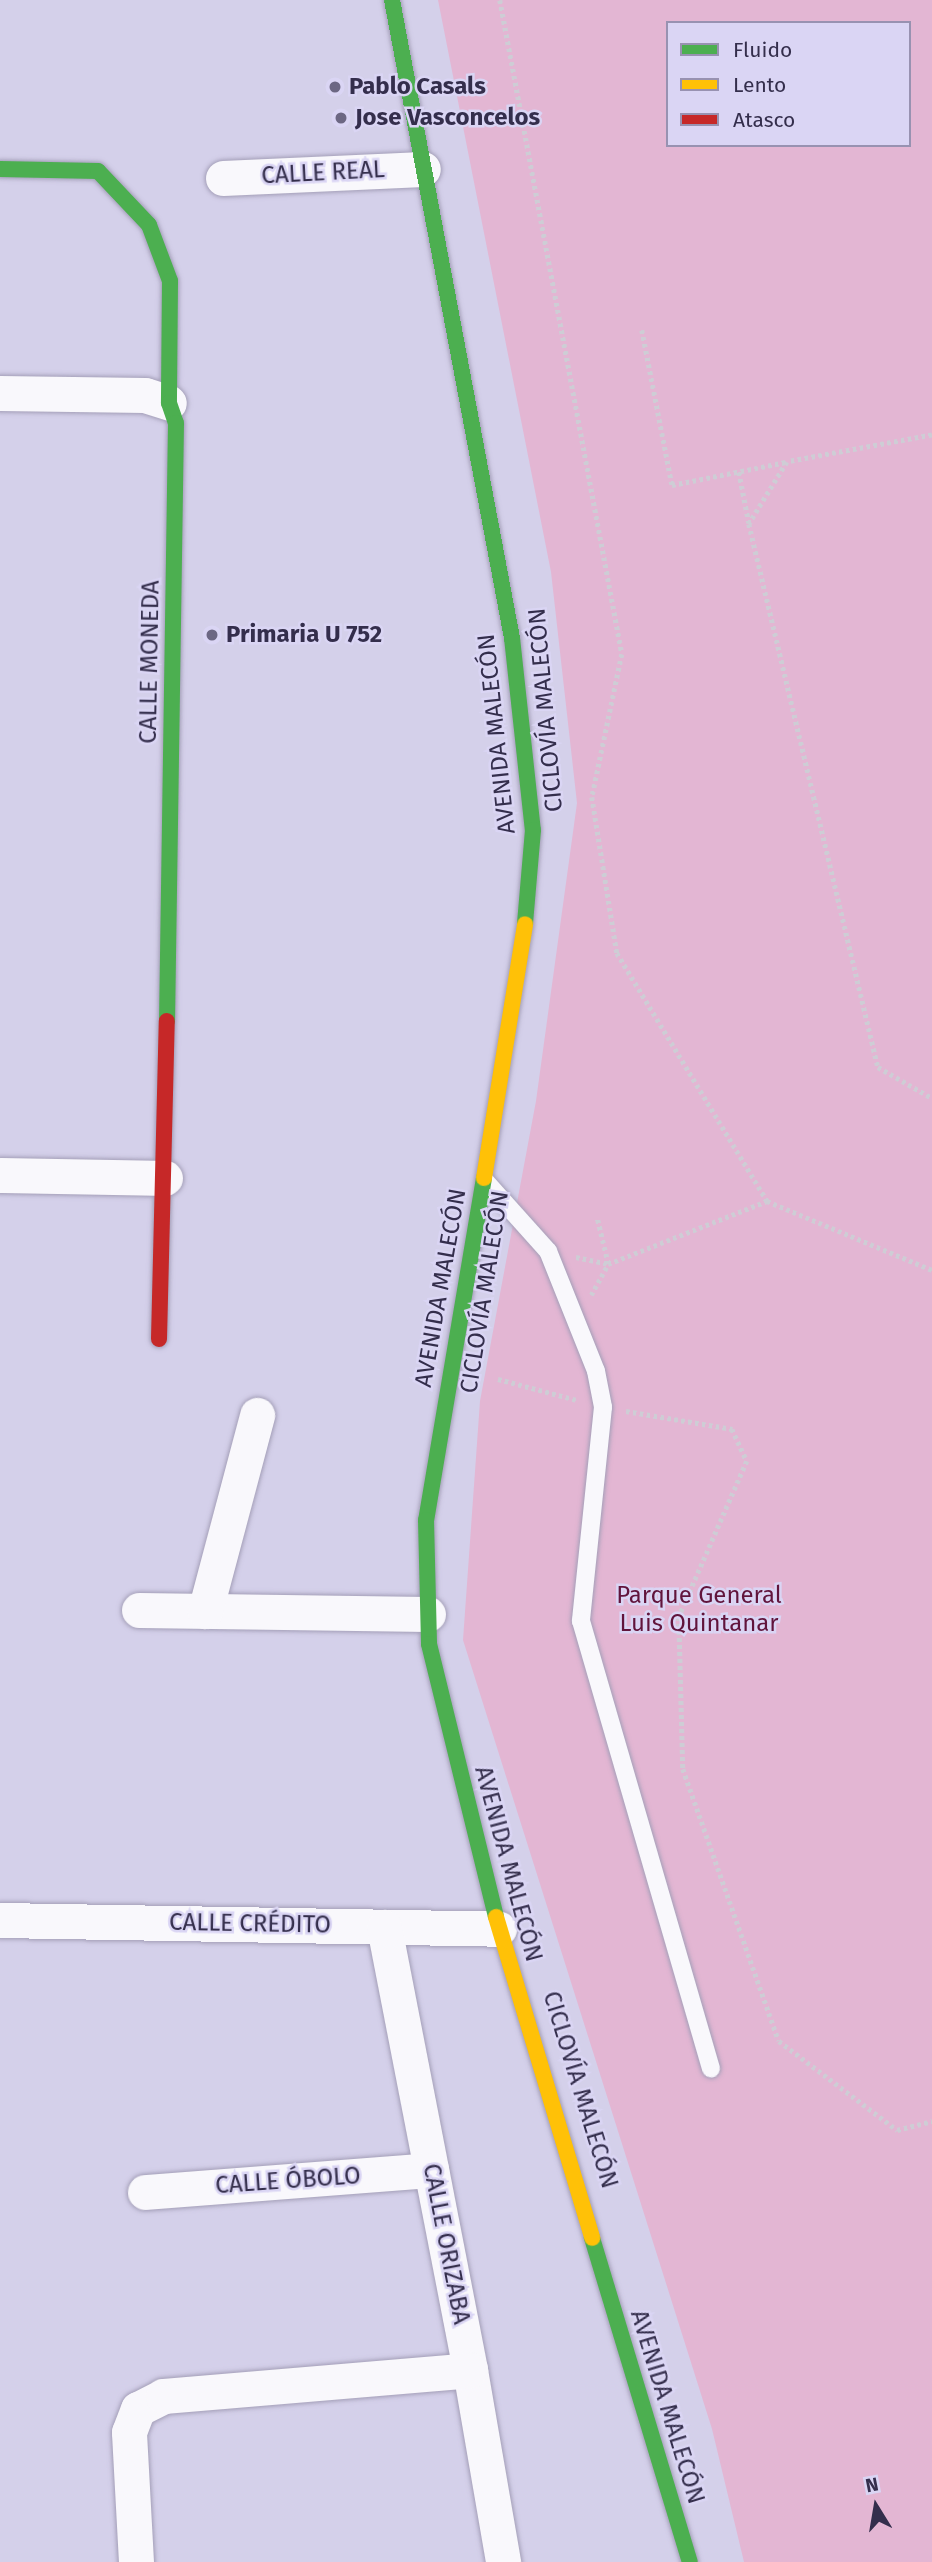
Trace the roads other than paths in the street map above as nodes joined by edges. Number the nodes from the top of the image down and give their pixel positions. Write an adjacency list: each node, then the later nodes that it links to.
1 (392, 0): 3 (main road, AVENIDA MALECÓN)
2 (0, 169): 6 (main road, CALLE MONEDA)
3 (423, 169): 4 (street, CALLE REAL); 9 (main road, AVENIDA MALECÓN)
4 (223, 178)
5 (0, 393): 6 (street)
6 (169, 403): 8 (main road, CALLE MONEDA)
7 (0, 1175): 8 (street)
8 (165, 1178): 10 (main road, CALLE MONEDA)
9 (484, 1179): 14 (main road, AVENIDA MALECÓN); 18 (lane)
10 (159, 1339)
11 (257, 1415): 13 (street)
12 (139, 1610): 13 (street)
13 (205, 1611): 14 (street)
14 (428, 1614): 17 (main road, AVENIDA MALECÓN)
15 (0, 1920): 16 (street, CALLE CRÉDITO)
16 (384, 1927): 17 (street, CALLE CRÉDITO); 19 (street, CALLE ORIZABA)
17 (499, 1929): 24 (main road, AVENIDA MALECÓN)
18 (711, 2068)
19 (431, 2171): 20 (street, CALLE ÓBOLO); 21 (street, CALLE ORIZABA)
20 (145, 2192)
21 (470, 2370): 22 (street); 23 (street, CALLE ORIZABA)
22 (136, 2562)
23 (503, 2562)
24 (690, 2562)

